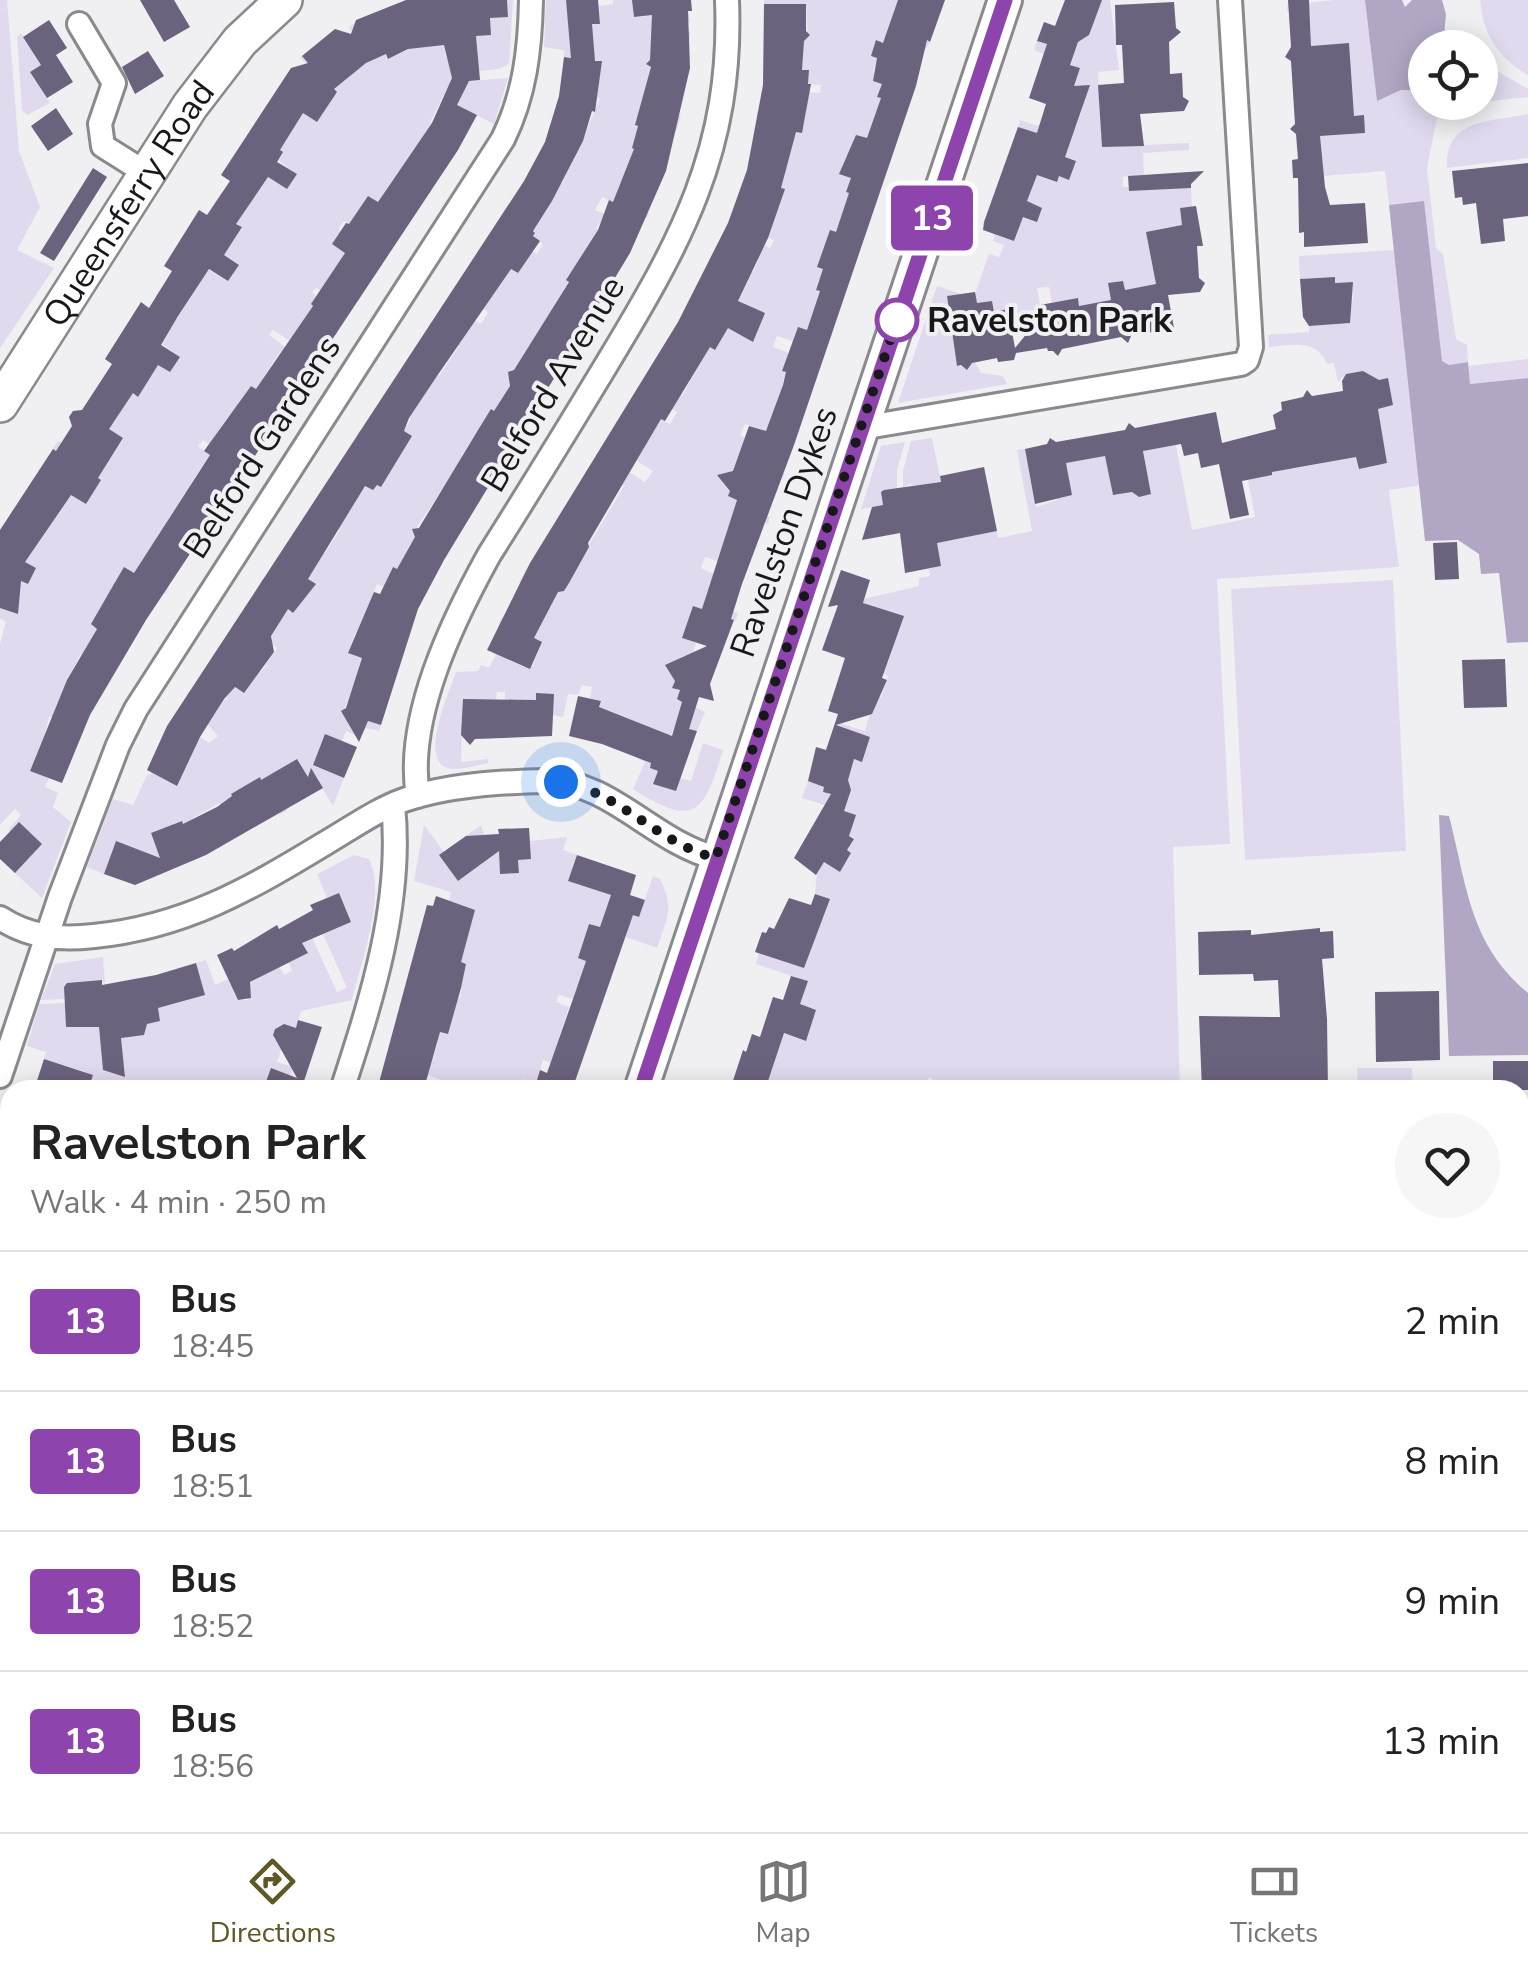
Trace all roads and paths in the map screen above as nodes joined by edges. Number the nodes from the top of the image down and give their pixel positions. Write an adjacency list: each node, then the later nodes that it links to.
1 (531, 0): 14 (street, Belford Gardens)
2 (727, 0): 10 (street, Belford Avenue)
3 (1005, 0): 9 (street, Ravelston Dykes)
4 (1230, 0): 9 (street)
5 (275, 4): 7 (main road, Queensferry Road)
6 (80, 24): 7 (street)
7 (146, 173): 8 (main road, Queensferry Road)
8 (0, 404)
9 (860, 428): 12 (street, Ravelston Dykes)
10 (418, 796): 11 (street); 12 (street)
11 (393, 804): 14 (street); 16 (street)
12 (716, 858): 17 (street, Ravelston Dykes)
13 (0, 918): 14 (street)
14 (47, 936): 15 (street, Belford Gardens)
15 (0, 1076)
16 (345, 1080)
17 (644, 1080)

